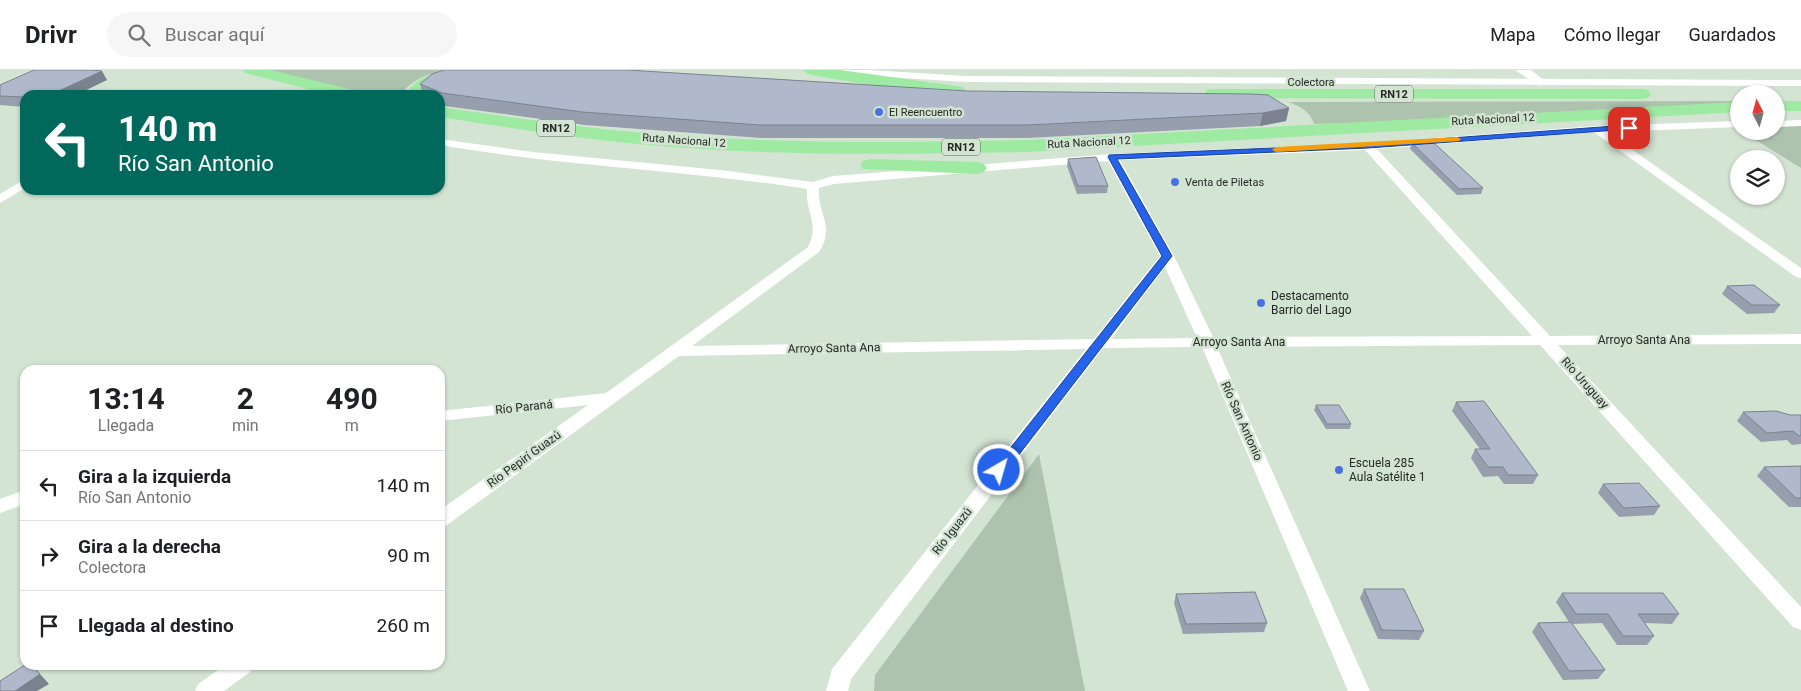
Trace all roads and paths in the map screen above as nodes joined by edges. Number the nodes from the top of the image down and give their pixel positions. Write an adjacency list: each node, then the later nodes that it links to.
1 (251, 70): 12 (highway)
2 (461, 70): 13 (highway)
3 (812, 70): 7 (highway)
4 (822, 70): 7 (street, Colectora)
5 (1248, 70): 8 (street)
6 (1522, 70): 9 (street)
7 (963, 80): 8 (street, Colectora); 10 (highway, Ruta Nacional 12 / RN12); 14 (highway, Ruta Nacional 12 / RN12)
8 (1256, 82): 9 (street, Colectora)
9 (1539, 82): 11 (street, Colectora)
10 (800, 83)
11 (1801, 83)
12 (331, 90)
13 (418, 90)
14 (1233, 94): 15 (highway, Ruta Nacional 12 / RN12); 26 (highway)
15 (1730, 94)
16 (1785, 94): 17 (highway)
17 (1801, 94)
18 (1785, 106): 19 (highway)
19 (1801, 106)
20 (1730, 107): 26 (highway, Ruta Nacional 12 / RN12)
21 (445, 113): 28 (highway, Ruta Nacional 12 / RN12)
22 (1801, 123): 24 (street)
23 (1730, 124): 25 (street)
24 (1785, 124)
25 (1596, 129): 30 (street); 37 (street)
26 (1280, 131): 27 (highway, Ruta Nacional 12 / RN12)
27 (1249, 132): 28 (highway, Ruta Nacional 12 / RN12); 31 (highway)
28 (673, 141): 32 (highway)
29 (445, 143): 34 (street)
30 (1368, 146): 31 (street); 39 (street, Río Uruguay)
31 (1112, 157): 32 (street); 36 (street, Río San Antonio)
32 (977, 168): 34 (street)
33 (20, 186): 35 (street)
34 (813, 186): 42 (street, Río Pepirí Guazú)
35 (0, 198)
36 (1167, 256): 40 (street, Río San Antonio); 41 (street, Río Iguazú)
37 (1801, 274)
38 (1801, 339): 39 (street, Arroyo Santa Ana)
39 (1547, 341): 40 (street, Arroyo Santa Ana); 48 (street, Río Uruguay)
40 (1206, 342): 41 (street, Arroyo Santa Ana); 52 (street, Río San Antonio)
41 (1097, 344): 42 (street, Arroyo Santa Ana); 51 (street, Río Iguazú)
42 (678, 351): 43 (street, Río Pepirí Guazú)
43 (608, 398): 44 (street, Río Paraná); 47 (street, Río Pepirí Guazú)
44 (445, 415)
45 (20, 499): 46 (street)
46 (0, 506)
47 (445, 516)
48 (1801, 621)
49 (235, 670): 50 (street)
50 (206, 691)
51 (837, 691)
52 (1359, 691)

